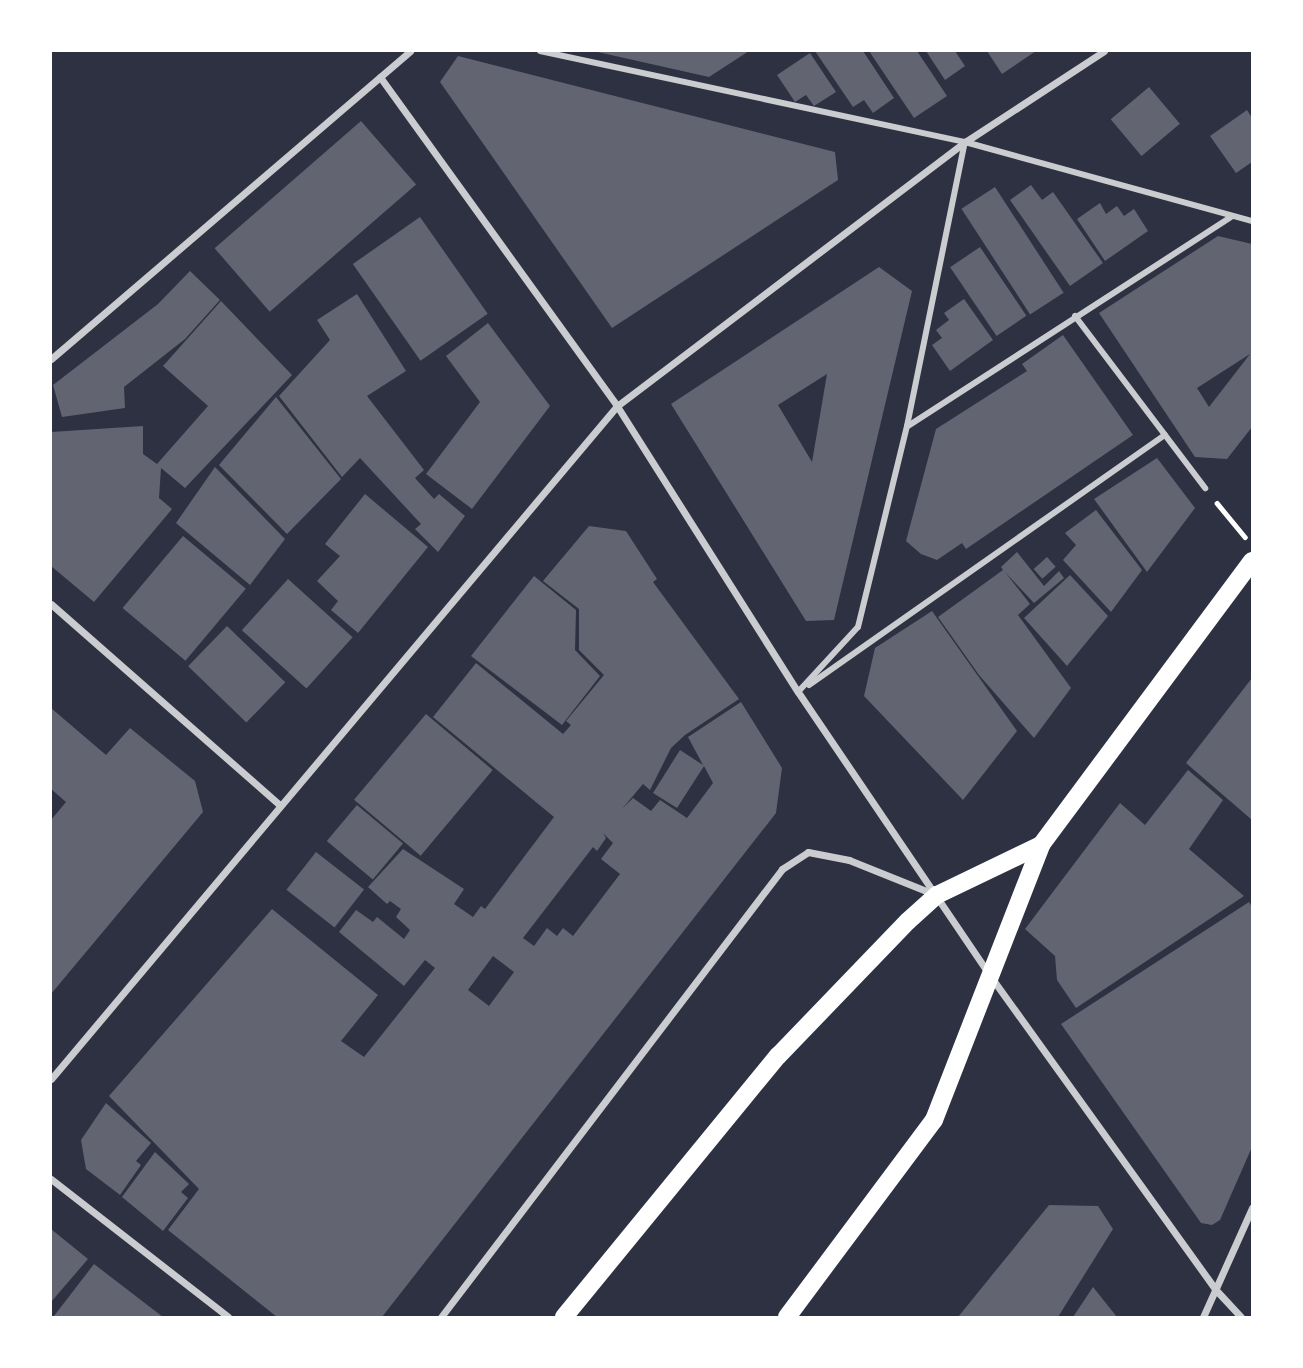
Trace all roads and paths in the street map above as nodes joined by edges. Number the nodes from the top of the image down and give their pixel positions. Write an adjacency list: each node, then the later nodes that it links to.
1 (410, 51): 4 (street)
2 (540, 51): 5 (street)
3 (1104, 51): 5 (street)
4 (380, 77): 9 (street); 10 (street)
5 (965, 142): 6 (street); 10 (street); 11 (street)
6 (1232, 216): 7 (street); 8 (street)
7 (1252, 221)
8 (1075, 316): 11 (street); 12 (street)
9 (51, 359)
10 (617, 406): 17 (street); 18 (street)
11 (907, 426): 17 (street)
12 (1165, 435): 13 (street); 17 (street)
13 (1205, 488): 14 (path)
14 (1252, 546)
15 (1252, 561): 19 (main road)
16 (51, 604): 18 (street)
17 (798, 692): 20 (street)
18 (280, 805): 22 (street)
19 (1041, 845): 20 (main road); 21 (main road)
20 (937, 895): 21 (street); 27 (street); 28 (main road)
21 (991, 977): 25 (street); 29 (main road)
22 (51, 1079)
23 (51, 1179): 26 (street)
24 (1252, 1208): 25 (street)
25 (1215, 1289): 30 (street); 31 (street)
26 (228, 1317)
27 (441, 1317)
28 (564, 1317)
29 (788, 1317)
30 (1203, 1317)
31 (1241, 1317)

